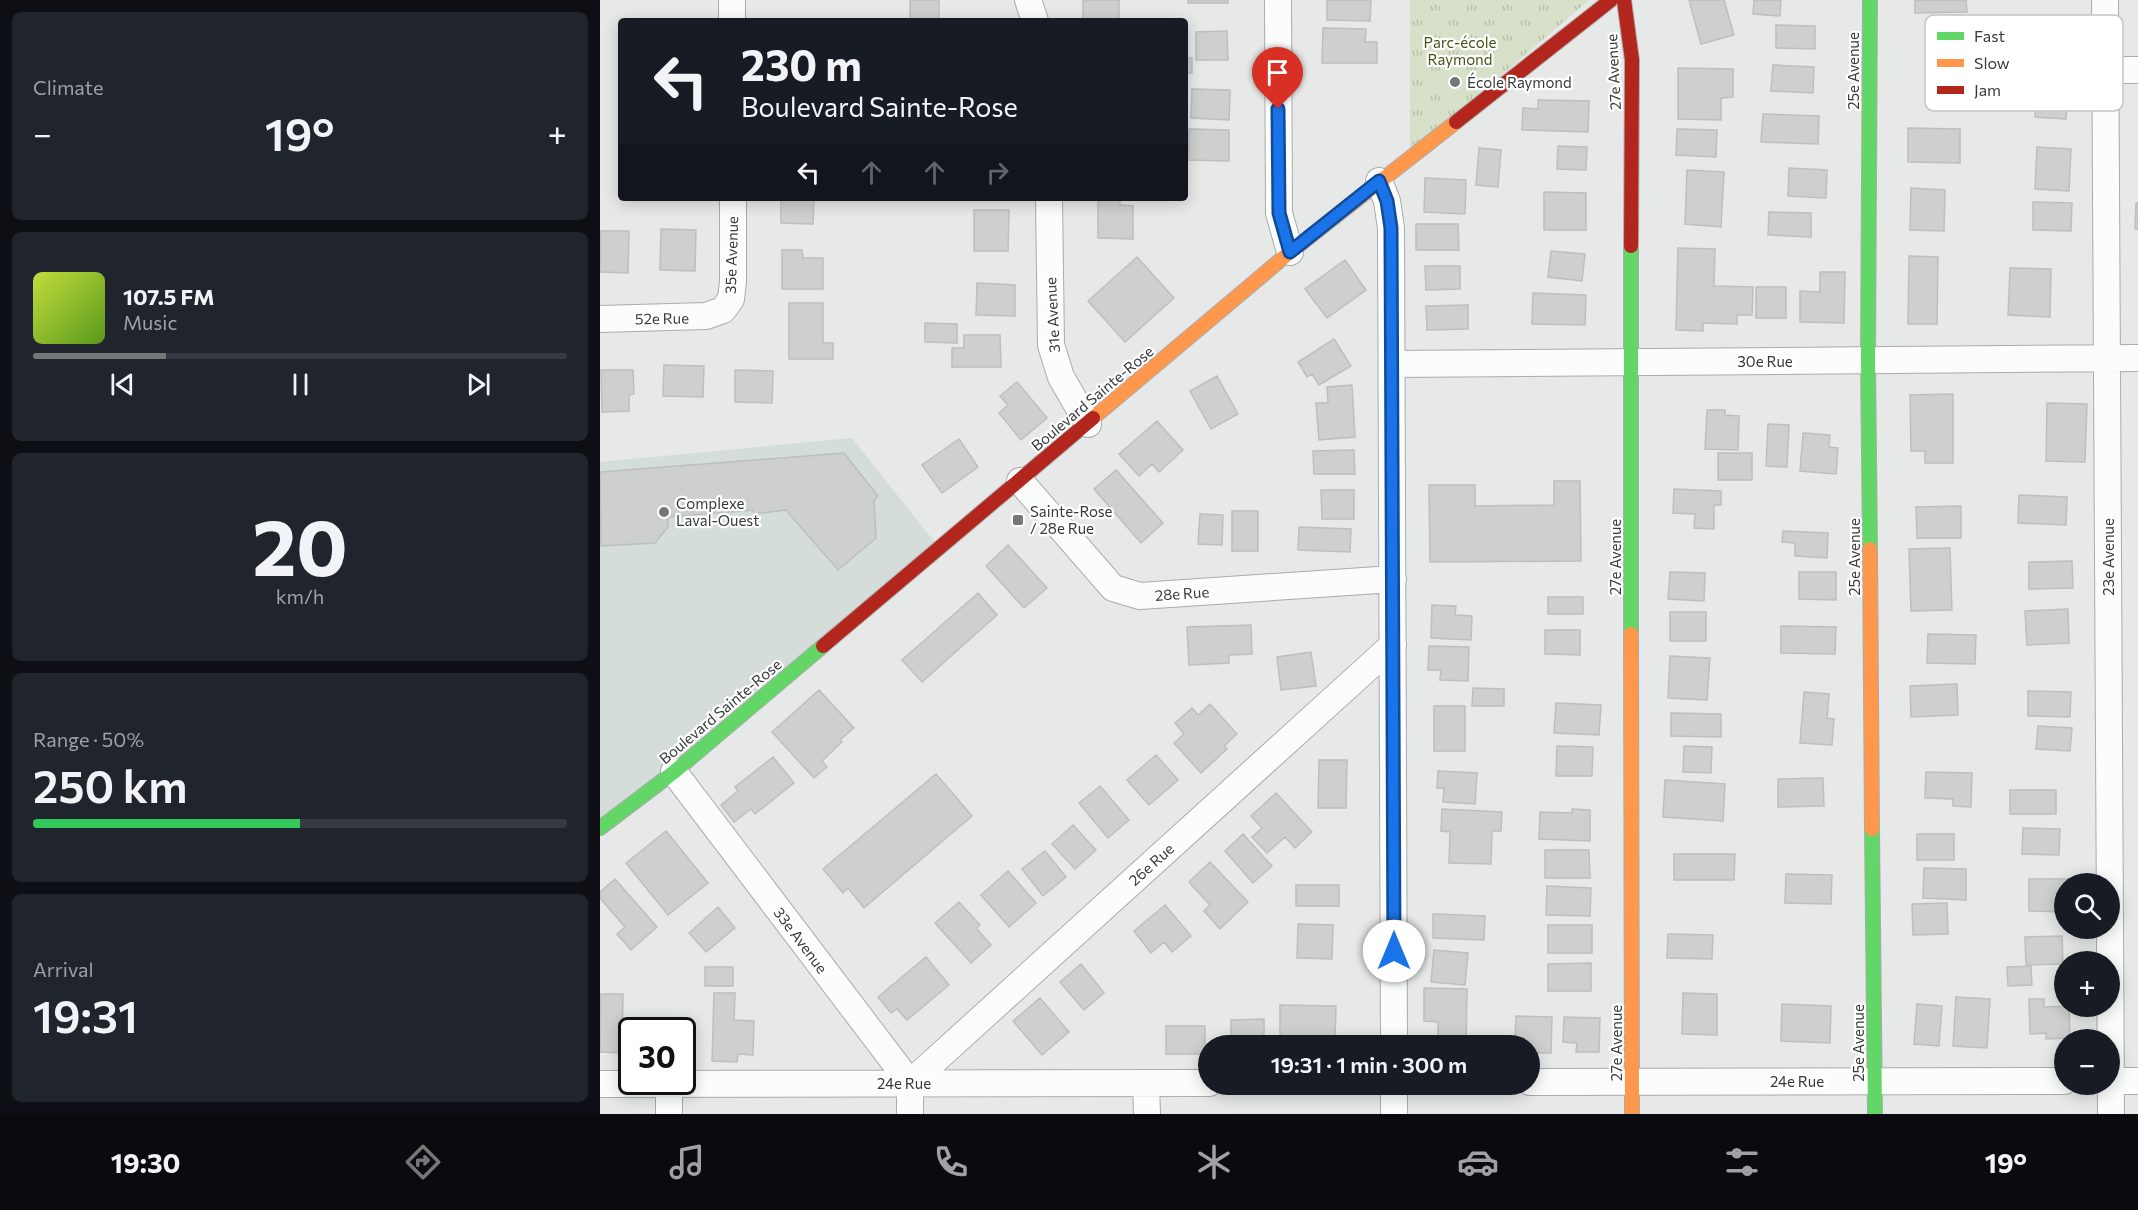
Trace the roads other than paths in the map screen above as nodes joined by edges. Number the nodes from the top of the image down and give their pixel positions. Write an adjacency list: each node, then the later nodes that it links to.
1 (732, 0): 7 (street)
2 (1028, 0): 8 (street)
3 (1278, 0): 13 (street)
4 (1611, 0): 10 (street, Boulevard Sainte-Rose)
5 (1624, 0): 19 (street, 27e Avenue)
6 (1870, 0): 18 (street, 25e Avenue)
7 (732, 18)
8 (1034, 18)
9 (2105, 111): 16 (street, 23e Avenue)
10 (1379, 181): 13 (street, Boulevard Sainte-Rose); 20 (street)
11 (733, 201): 14 (street, 35e Avenue)
12 (1049, 201): 21 (street, 31e Avenue)
13 (1290, 252): 21 (street, Boulevard Sainte-Rose)
14 (723, 310): 15 (street, 52e Rue)
15 (600, 318)
16 (2107, 358): 17 (street, 30e Rue); 18 (street, 30e Rue); 27 (street, 23e Avenue)
17 (2138, 358)
18 (1868, 360): 19 (street, 30e Rue); 29 (street, 25e Avenue)
19 (1631, 362): 20 (street, 30e Rue); 34 (street, 27e Avenue)
20 (1392, 364): 23 (street)
21 (1088, 424): 22 (street, Boulevard Sainte-Rose)
22 (1020, 482): 23 (street, 28e Rue); 25 (street, Boulevard Sainte-Rose)
23 (1393, 579): 24 (street)
24 (1393, 645): 28 (street); 35 (street, 26e Rue)
25 (674, 772): 26 (street, Boulevard Sainte-Rose); 35 (street, 33e Avenue)
26 (600, 828)
27 (2110, 1029)
28 (1394, 1035)
29 (1875, 1081): 30 (street, 24e Rue); 34 (street, 24e Rue); 49 (street, 25e Avenue)
30 (2054, 1081)
31 (2120, 1081): 32 (street)
32 (2138, 1081)
33 (1540, 1082): 34 (street, 24e Rue)
34 (1632, 1082): 48 (street, 27e Avenue)
35 (910, 1083): 36 (street, 24e Rue); 40 (street, 24e Rue); 45 (street)
36 (1146, 1083): 37 (street, 24e Rue); 46 (street)
37 (1198, 1083)
38 (600, 1084): 39 (street, 24e Rue)
39 (618, 1084)
40 (696, 1084)
41 (669, 1095): 44 (street)
42 (1394, 1095): 47 (street)
43 (2110, 1095): 50 (street, 23e Avenue)
44 (669, 1114)
45 (910, 1114)
46 (1146, 1114)
47 (1395, 1114)
48 (1632, 1114)
49 (1875, 1114)
50 (2111, 1114)

